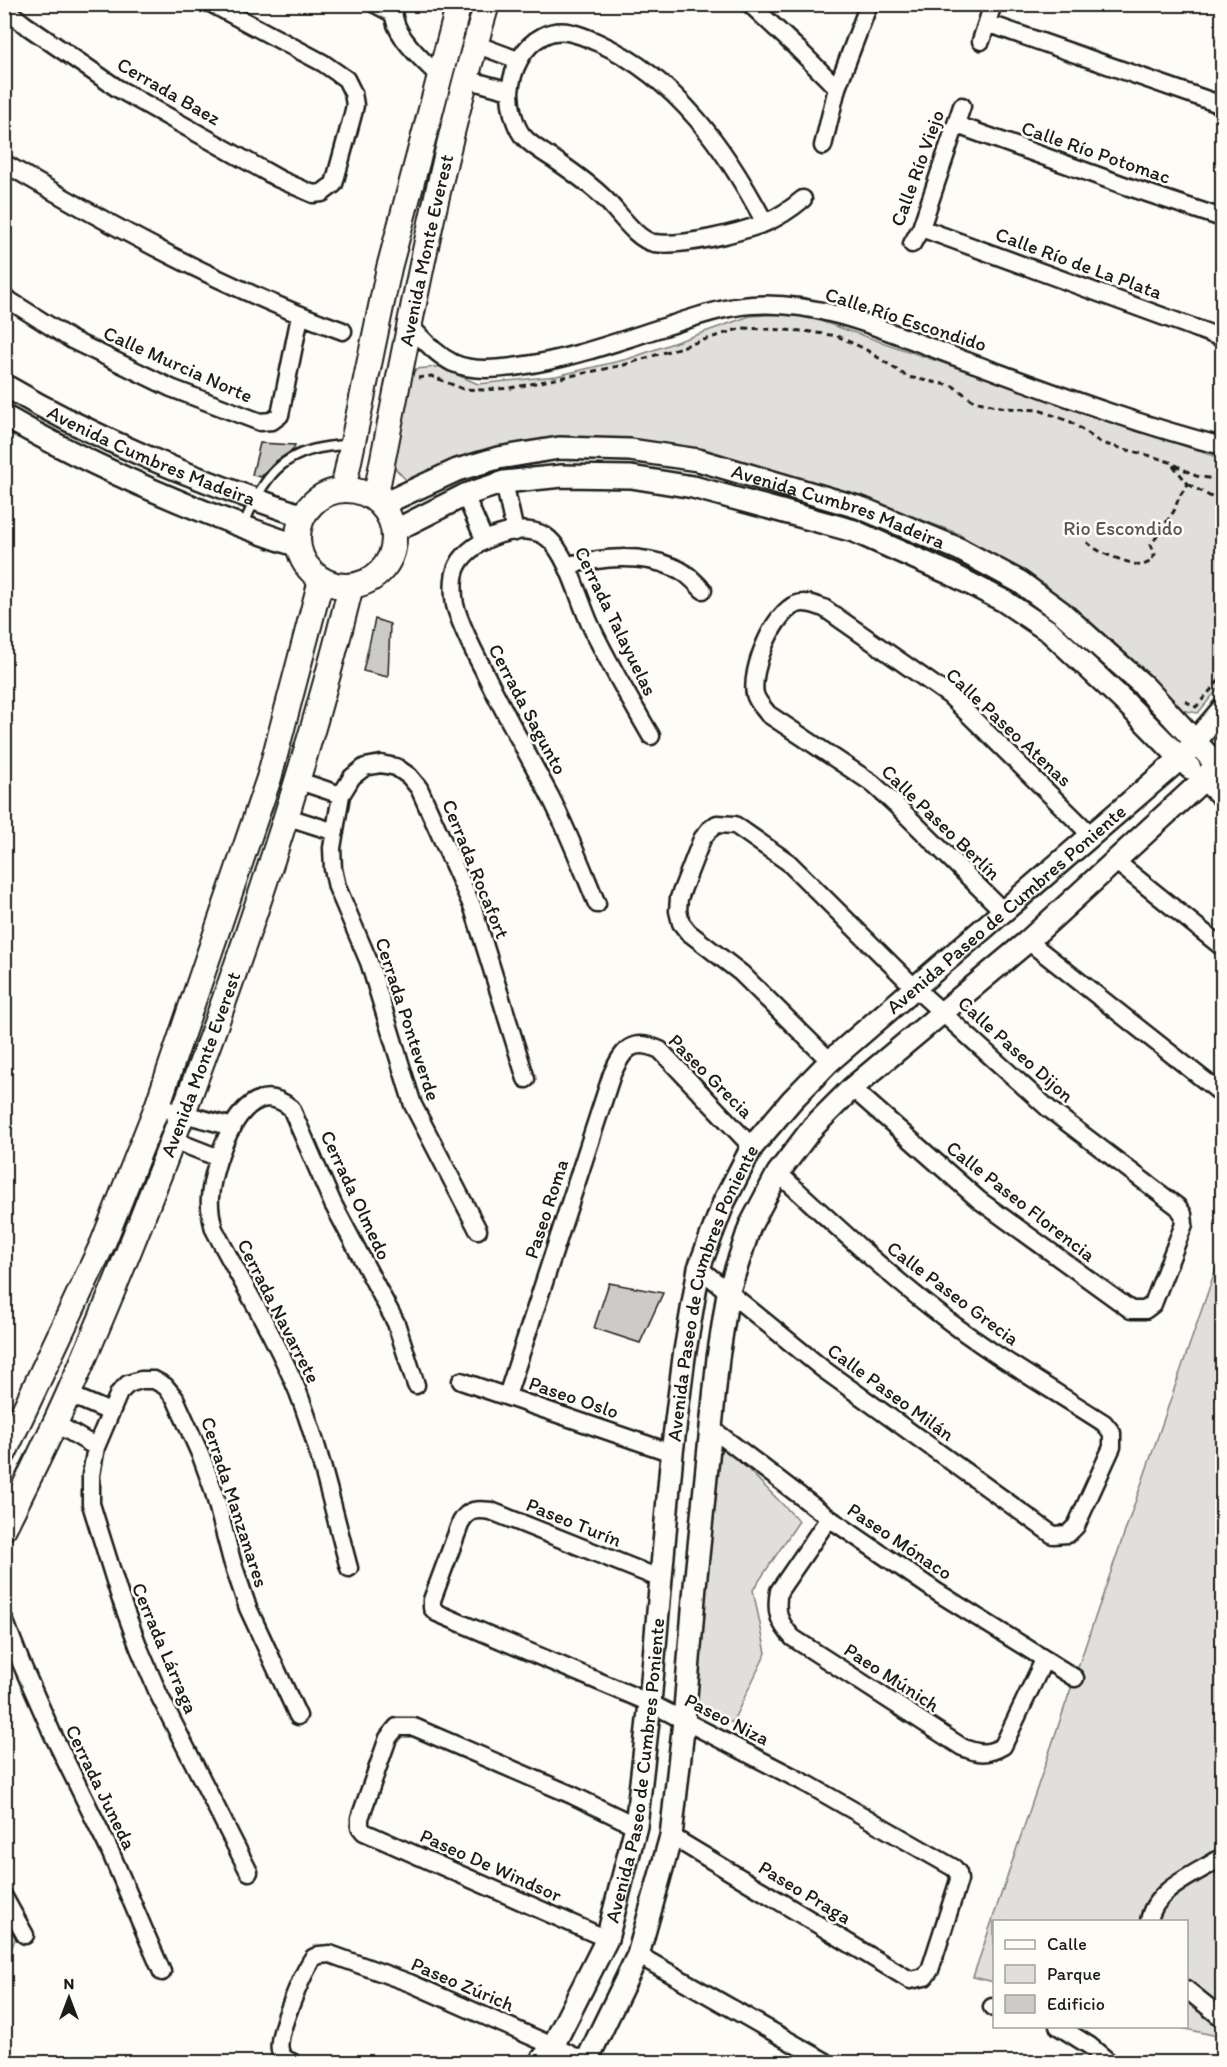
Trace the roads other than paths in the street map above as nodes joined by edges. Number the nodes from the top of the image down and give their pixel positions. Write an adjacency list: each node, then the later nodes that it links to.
1 (212, 4): 8 (street, Cerrada Baez)
2 (375, 4): 9 (street)
3 (459, 4): 11 (main road, Avenida Monte Everest)
4 (487, 4): 13 (main road, Avenida Monte Everest)
5 (750, 4): 17 (street)
6 (869, 4): 17 (street)
7 (993, 4): 10 (street)
8 (4, 8)
9 (393, 9): 15 (street)
10 (987, 23): 12 (street); 19 (street)
11 (451, 34): 13 (main road); 15 (main road, Avenida Monte Everest)
12 (981, 41)
13 (475, 44): 14 (street); 16 (main road, Avenida Monte Everest)
14 (518, 60): 18 (street); 26 (street)
15 (440, 76): 36 (main road, Avenida Monte Everest)
16 (466, 79): 18 (street); 31 (main road, Avenida Monte Everest)
17 (837, 88): 22 (street)
18 (510, 92): 26 (street)
19 (1222, 105)
20 (962, 106): 21 (street, Calle Río Viejo)
21 (957, 125): 25 (street, Calle Río Potomac); 27 (street, Calle Río Viejo)
22 (823, 146)
23 (4, 163): 30 (street)
24 (804, 200): 26 (street)
25 (1222, 218)
26 (765, 223)
27 (921, 228): 28 (street, Calle Río Viejo); 33 (street, Calle Río de La Plata)
28 (912, 244)
29 (4, 297): 30 (street, Calle Murcia Norte)
30 (300, 316): 32 (street)
31 (409, 325): 37 (street, Calle Río Escondido); 44 (main road, Avenida Monte Everest)
32 (343, 332)
33 (1222, 338)
34 (4, 385): 42 (street, Avenida Cumbres Madeira)
35 (4, 416): 47 (street, Avenida Cumbres Madeira)
36 (352, 444): 40 (main road, Avenida Monte Everest); 42 (lane)
37 (1222, 446)
38 (754, 476): 43 (street); 44 (street, Avenida Cumbres Madeira); 45 (street, Avenida Cumbres Madeira)
39 (504, 482): 41 (street, Avenida Cumbres Madeira); 43 (street, Avenida Cumbres Madeira); 50 (street)
40 (343, 490): 44 (main road); 46 (main road)
41 (465, 495): 48 (street, Avenida Cumbres Madeira); 50 (street)
42 (254, 499): 46 (street, Avenida Cumbres Madeira); 47 (lane)
43 (747, 501): 49 (street, Avenida Cumbres Madeira)
44 (378, 502): 48 (main road)
45 (861, 508): 49 (street); 59 (street, Avenida Cumbres Madeira)
46 (303, 516): 51 (main road)
47 (243, 527): 51 (street, Avenida Cumbres Madeira)
48 (394, 531): 54 (main road)
49 (854, 531): 60 (street, Avenida Cumbres Madeira)
50 (500, 535): 52 (street, Cerrada Talayuelas); 70 (street, Cerrada Sagunto)
51 (298, 546): 53 (main road)
52 (567, 565): 55 (street); 58 (street, Cerrada Talayuelas)
53 (321, 580): 54 (main road); 72 (main road, Avenida Monte Everest)
54 (351, 586): 63 (main road, Avenida Monte Everest)
55 (703, 590)
56 (799, 603): 68 (street, Calle Paseo Atenas); 71 (street, Calle Paseo Berlín)
57 (1222, 710): 59 (street, Avenida Paseo de Cumbres Poniente)
58 (651, 736)
59 (1195, 740): 60 (street, Avenida Paseo de Cumbres Poniente); 61 (street, Avenida Cumbres Madeira)
60 (1181, 758): 62 (street, Avenida Cumbres Madeira); 68 (street, Avenida Paseo de Cumbres Poniente)
61 (1221, 764): 62 (street, Avenida Paseo de Cumbres Poniente)
62 (1202, 780): 64 (street, Avenida Cumbres Madeira); 69 (street, Avenida Paseo de Cumbres Poniente)
63 (299, 781): 65 (street); 66 (main road, Avenida Monte Everest)
64 (1222, 799)
65 (340, 804): 67 (street, Cerrada Ponteverde); 80 (street, Cerrada Rocafort)
66 (288, 817): 67 (street); 73 (main road, Avenida Monte Everest)
67 (335, 832): 91 (street, Cerrada Ponteverde)
68 (1092, 836): 71 (street, Avenida Paseo de Cumbres Poniente)
69 (1114, 860): 74 (street, Avenida Paseo de Cumbres Poniente); 75 (street)
70 (597, 904)
71 (1004, 912): 76 (street, Avenida Paseo de Cumbres Poniente)
72 (219, 927): 73 (main road); 83 (main road, Avenida Monte Everest)
73 (247, 938): 84 (main road, Avenida Monte Everest)
74 (1028, 941): 77 (street, Avenida Paseo de Cumbres Poniente); 82 (street)
75 (1222, 947)
76 (916, 989): 77 (street, Calle Paseo Dijon); 79 (street, Avenida Paseo de Cumbres Poniente); 79 (street, Calle Paseo Dijon)
77 (943, 1012): 81 (street, Avenida Paseo de Cumbres Poniente); 96 (street, Calle Paseo Dijon)
78 (637, 1045): 88 (street, Paseo Grecia); 100 (street, Paseo Roma)
79 (830, 1061): 88 (street, Avenida Paseo de Cumbres Poniente)
80 (526, 1080)
81 (852, 1088): 90 (street, Avenida Paseo de Cumbres Poniente); 96 (street, Calle Paseo Florencia)
82 (1222, 1094)
83 (157, 1107): 84 (street); 92 (main road, Avenida Monte Everest)
84 (183, 1114): 85 (street); 86 (main road, Avenida Monte Everest)
85 (233, 1126): 87 (street, Cerrada Olmedo); 98 (street, Cerrada Olmedo)
86 (173, 1140): 89 (street); 93 (main road, Avenida Monte Everest)
87 (225, 1142): 89 (street, Cerrada Navarrete)
88 (752, 1147): 94 (street, Avenida Paseo de Cumbres Poniente)
89 (219, 1158): 111 (street, Cerrada Navarrete)
90 (778, 1173): 95 (street, Avenida Paseo de Cumbres Poniente); 110 (street, Calle Paseo Grecia)
91 (478, 1230)
92 (103, 1243): 93 (main road); 106 (main road, Avenida Monte Everest)
93 (126, 1256): 99 (main road, Avenida Monte Everest)
94 (699, 1268): 95 (street, Calle Paseo Milán); 107 (street, Avenida Paseo de Cumbres Poniente)
95 (728, 1293): 103 (street, Avenida Paseo de Cumbres Poniente); 110 (street, Calle Paseo Milán)
96 (1145, 1310)
97 (461, 1381): 100 (street, Paseo Oslo)
98 (416, 1385)
99 (68, 1394): 101 (street); 102 (main road, Avenida Monte Everest)
100 (507, 1396): 107 (street, Paseo Oslo)
101 (110, 1412): 104 (street, Cerrada Manzanares); 118 (street, Cerrada Manzanares)
102 (55, 1423): 105 (street); 109 (main road, Avenida Monte Everest)
103 (711, 1428): 108 (street, Paseo Mónaco); 119 (street, Avenida Paseo de Cumbres Poniente)
104 (104, 1429): 105 (street, Cerrada Lárraga)
105 (96, 1447): 123 (street, Cerrada Lárraga)
106 (4, 1453)
107 (672, 1454): 112 (street, Avenida Paseo de Cumbres Poniente)
108 (829, 1518): 115 (street, Paseo Mónaco); 115 (street, Paeo Múnich)
109 (4, 1528)
110 (1068, 1534)
111 (350, 1568)
112 (661, 1579): 113 (street, Paseo Turín); 117 (street, Avenida Paseo de Cumbres Poniente)
113 (432, 1608): 117 (street, Paseo Niza)
114 (4, 1619): 129 (street, Cerrada Juneda)
115 (1044, 1660): 116 (street, Paseo Mónaco)
116 (1075, 1678)
117 (650, 1703): 119 (street, Paseo Niza); 120 (street, Avenida Paseo de Cumbres Poniente)
118 (298, 1716)
119 (684, 1721): 121 (street, Avenida Paseo de Cumbres Poniente); 130 (street, Paseo Niza)
120 (636, 1826): 127 (street, Avenida Paseo de Cumbres Poniente); 127 (street, Paseo De Windsor)
121 (671, 1836): 128 (street, Avenida Paseo de Cumbres Poniente); 130 (street, Paseo Praga)
122 (1222, 1857): 125 (street)
123 (249, 1872)
124 (4, 1897): 126 (street)
125 (1149, 1920)
126 (25, 1935)
127 (608, 1939): 134 (street, Avenida Paseo de Cumbres Poniente)
128 (638, 1955): 137 (street, Avenida Paseo de Cumbres Poniente); 138 (street)
129 (162, 1972)
130 (918, 1980)
131 (1188, 1991): 132 (street)
132 (1222, 2018)
133 (1061, 2028): 139 (street)
134 (553, 2046): 135 (street, Paseo Zúrich); 136 (street, Avenida Paseo de Cumbres Poniente); 137 (street, Paseo Zúrich)
135 (286, 2057)
136 (540, 2062)
137 (586, 2062)
138 (826, 2062)
139 (1109, 2062)

